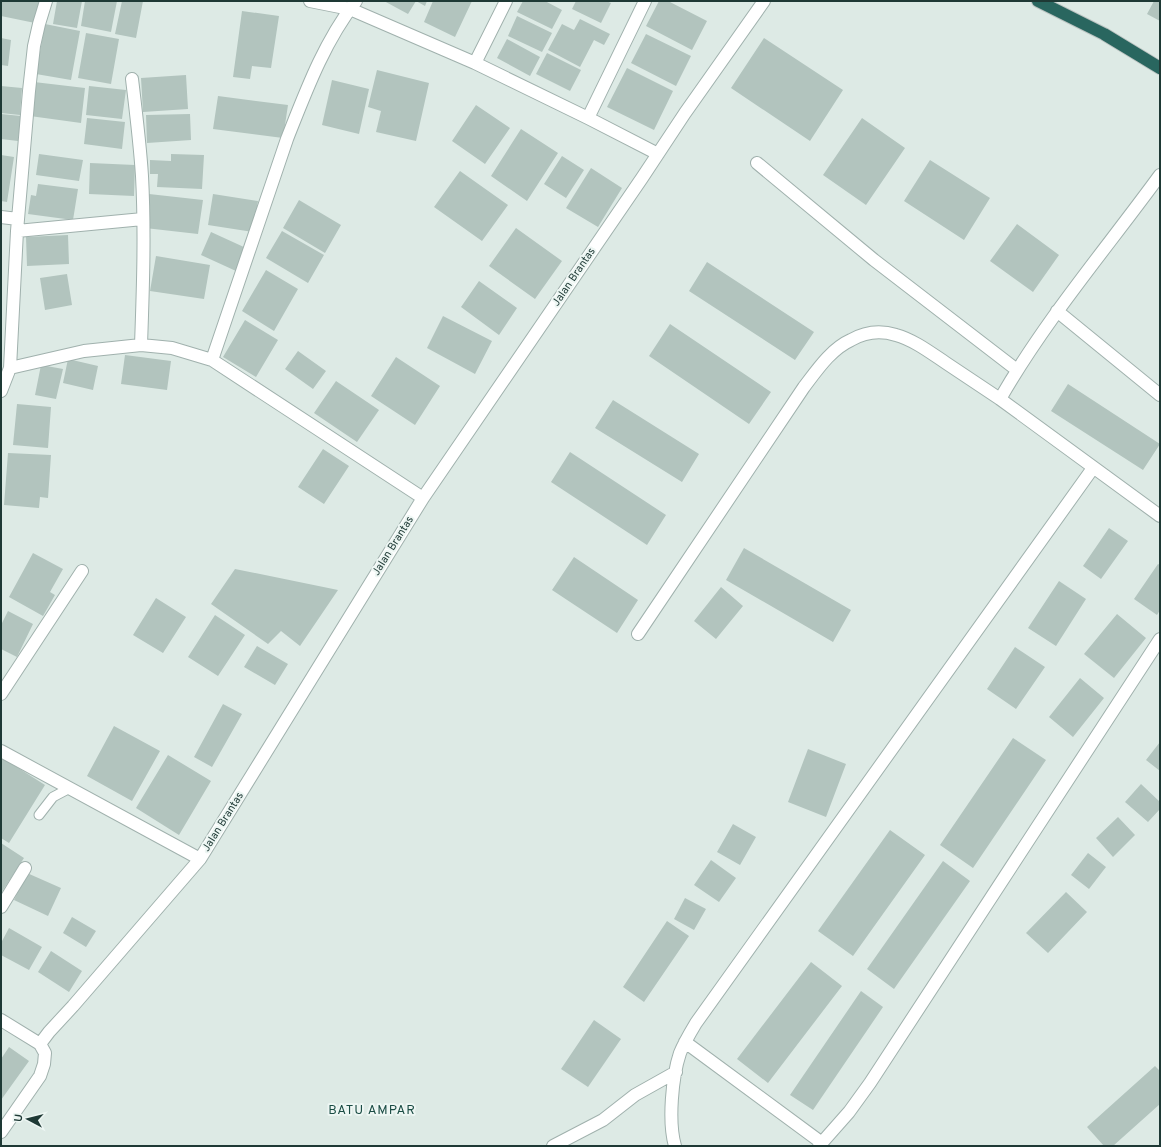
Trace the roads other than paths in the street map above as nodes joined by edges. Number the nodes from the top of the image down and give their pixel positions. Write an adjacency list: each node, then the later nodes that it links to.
1 (46, 1): 17 (street)
2 (310, 1): 7 (street)
3 (506, 1): 8 (street)
4 (646, 1): 11 (street)
5 (764, 1): 12 (street, Jalan Brantas)
6 (1038, 1): 9 (highway)
7 (353, 5): 8 (street); 20 (street)
8 (475, 63): 11 (street)
9 (1159, 65)
10 (132, 79): 16 (street)
11 (588, 118): 12 (street)
12 (658, 154): 27 (street, Jalan Brantas)
13 (757, 163): 22 (street)
14 (1160, 175): 18 (street)
15 (1, 217): 17 (street)
16 (143, 219): 17 (street); 19 (street)
17 (17, 225): 21 (street)
18 (1057, 311): 22 (street); 24 (street)
19 (141, 345): 20 (street); 21 (street)
20 (212, 360): 27 (street)
21 (10, 368): 23 (street)
22 (1017, 370): 25 (street)
23 (1, 391)
24 (1160, 395)
25 (1000, 399): 26 (street); 30 (street)
26 (1093, 468): 28 (street); 40 (street)
27 (423, 498): 36 (street, Jalan Brantas)
28 (1160, 516)
29 (82, 571): 32 (street)
30 (638, 634)
31 (1160, 639): 44 (street)
32 (1, 694)
33 (1, 751): 34 (street)
34 (70, 788): 35 (lane); 36 (street)
35 (39, 815)
36 (200, 859): 41 (street, Jalan Brantas)
37 (25, 868): 38 (street)
38 (1, 907)
39 (1, 1020): 41 (street)
40 (685, 1042): 42 (street); 44 (street)
41 (40, 1044): 43 (street)
42 (676, 1072): 45 (street); 46 (street)
43 (1, 1132)
44 (821, 1145)
45 (553, 1146)
46 (675, 1146)

